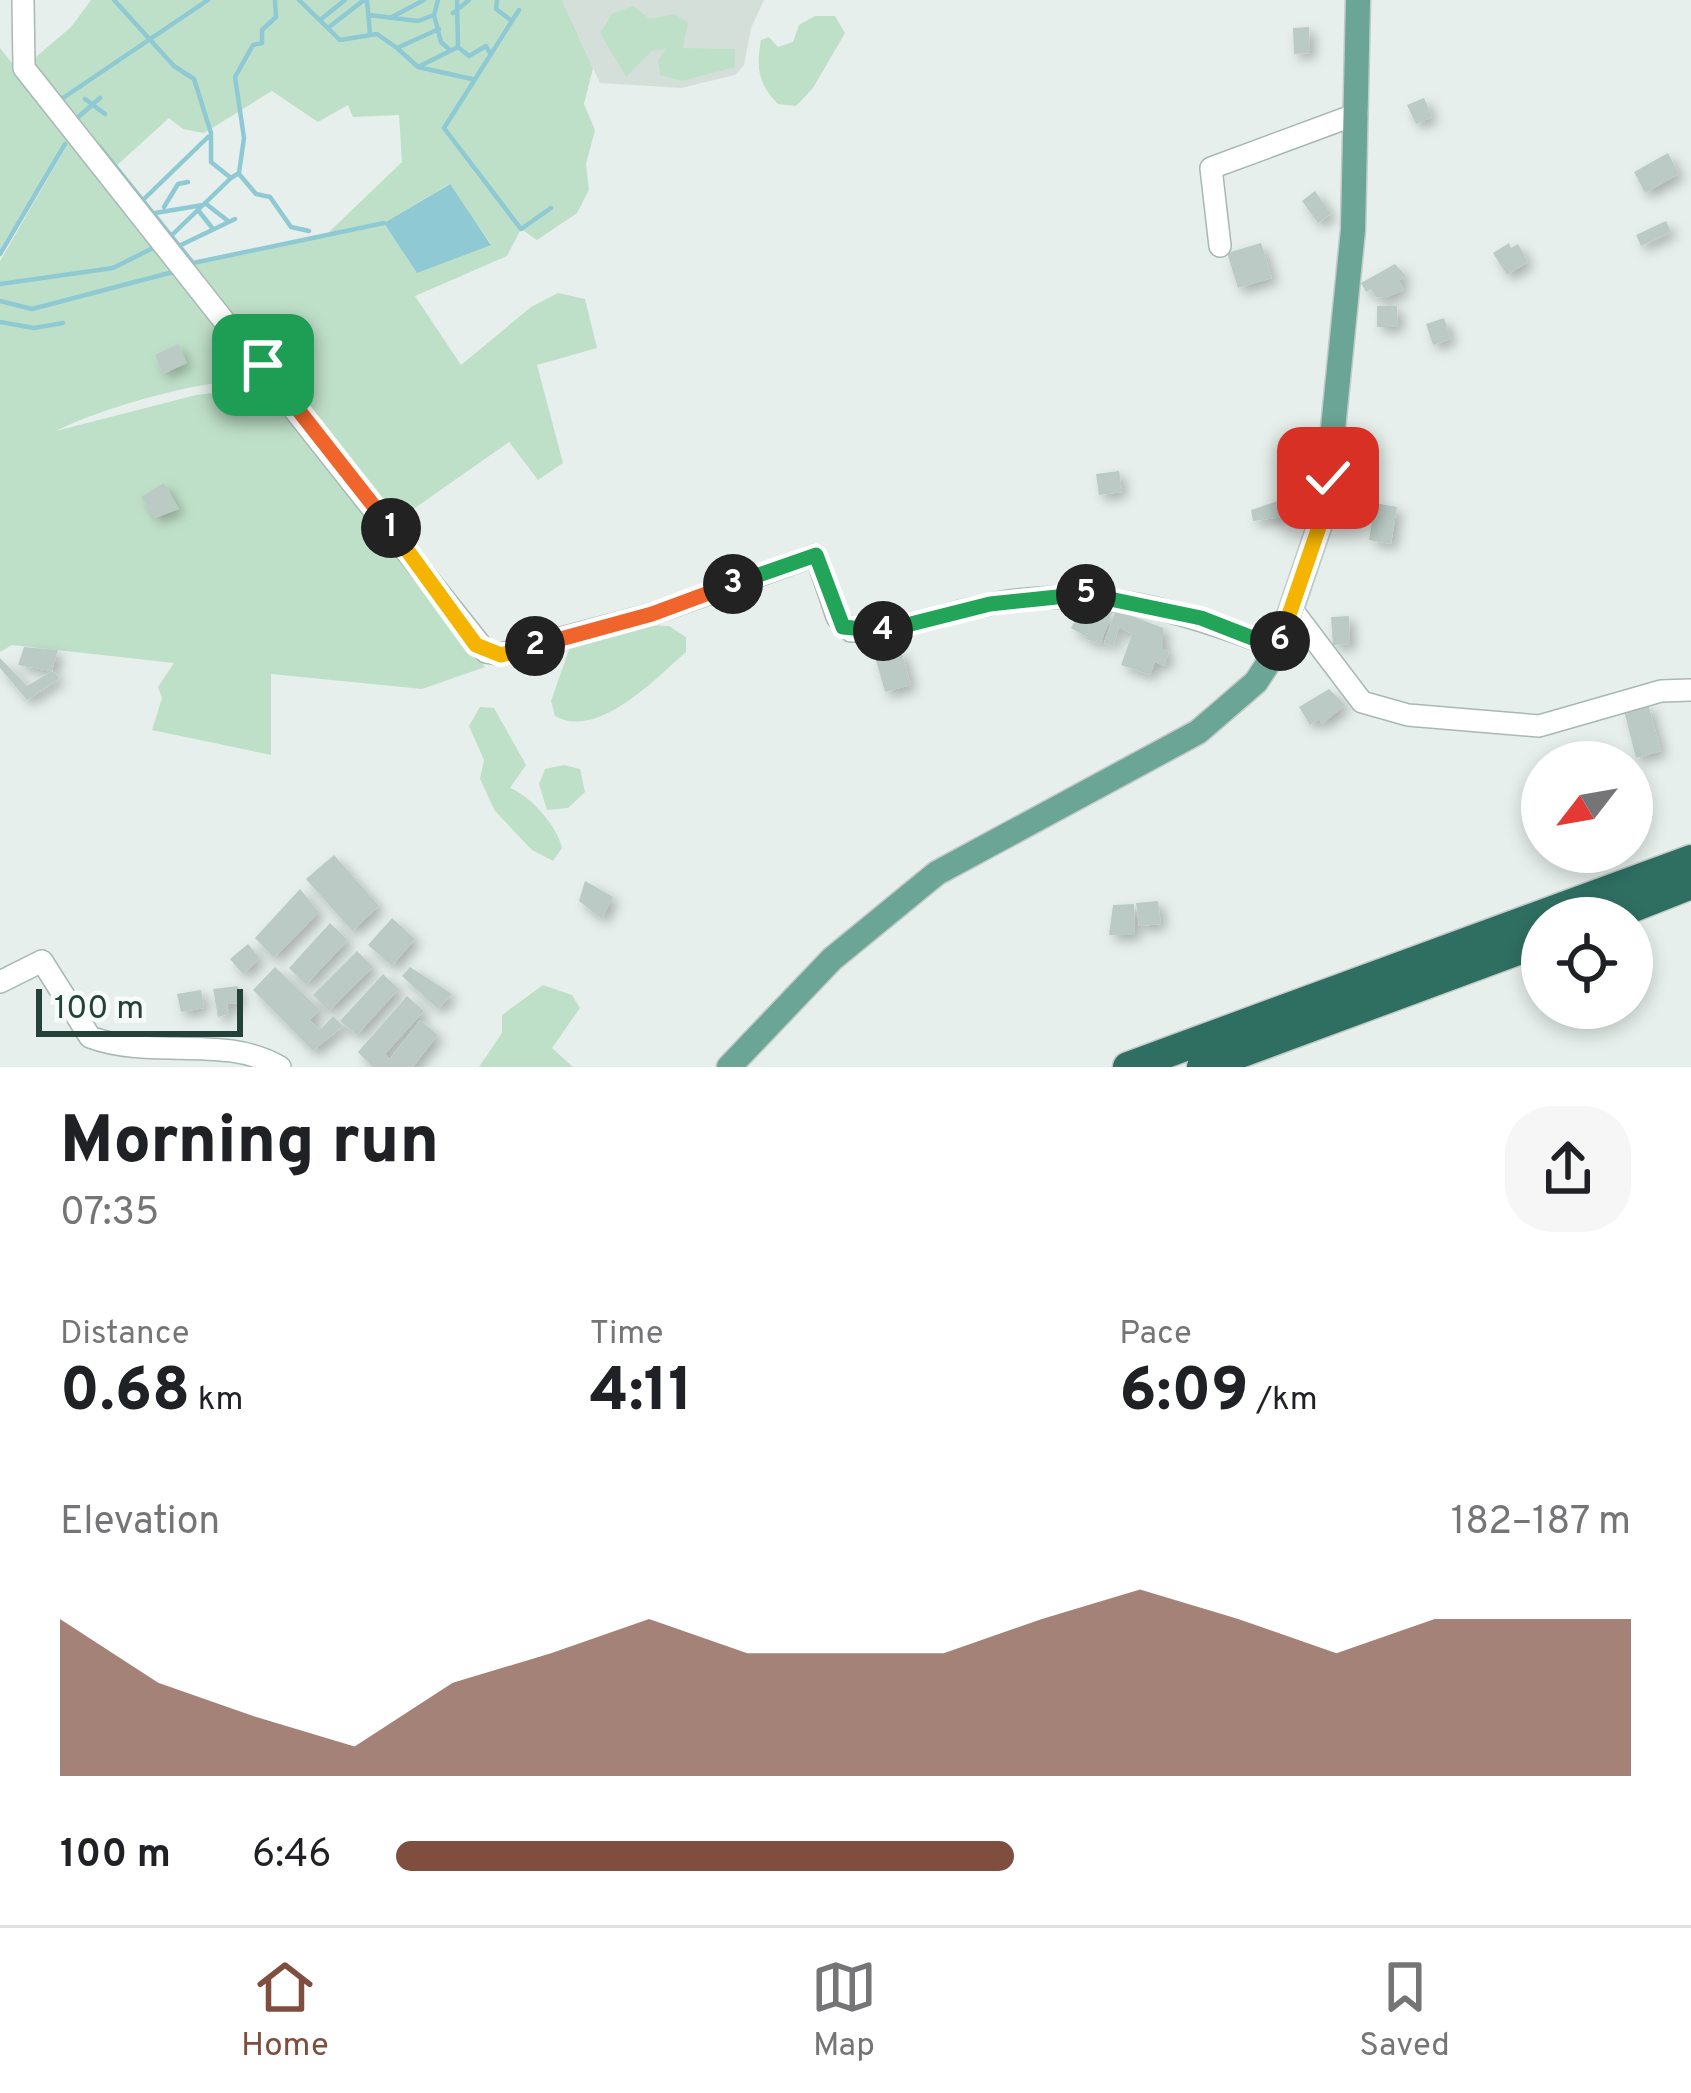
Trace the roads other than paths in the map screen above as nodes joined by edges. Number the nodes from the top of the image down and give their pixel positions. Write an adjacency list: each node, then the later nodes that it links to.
1 (23, 0): 6 (street)
2 (1358, 0): 3 (main road)
3 (1357, 114): 4 (street); 5 (main road)
4 (1220, 246)
5 (1293, 611): 6 (main road); 7 (street)
6 (1278, 648): 14 (main road)
7 (1691, 691)
8 (1691, 860): 15 (highway)
9 (1691, 884): 10 (highway)
10 (1653, 899)
11 (1521, 949): 16 (highway)
12 (0, 982): 13 (street)
13 (280, 1067)
14 (729, 1067)
15 (1128, 1067)
16 (1202, 1067)

